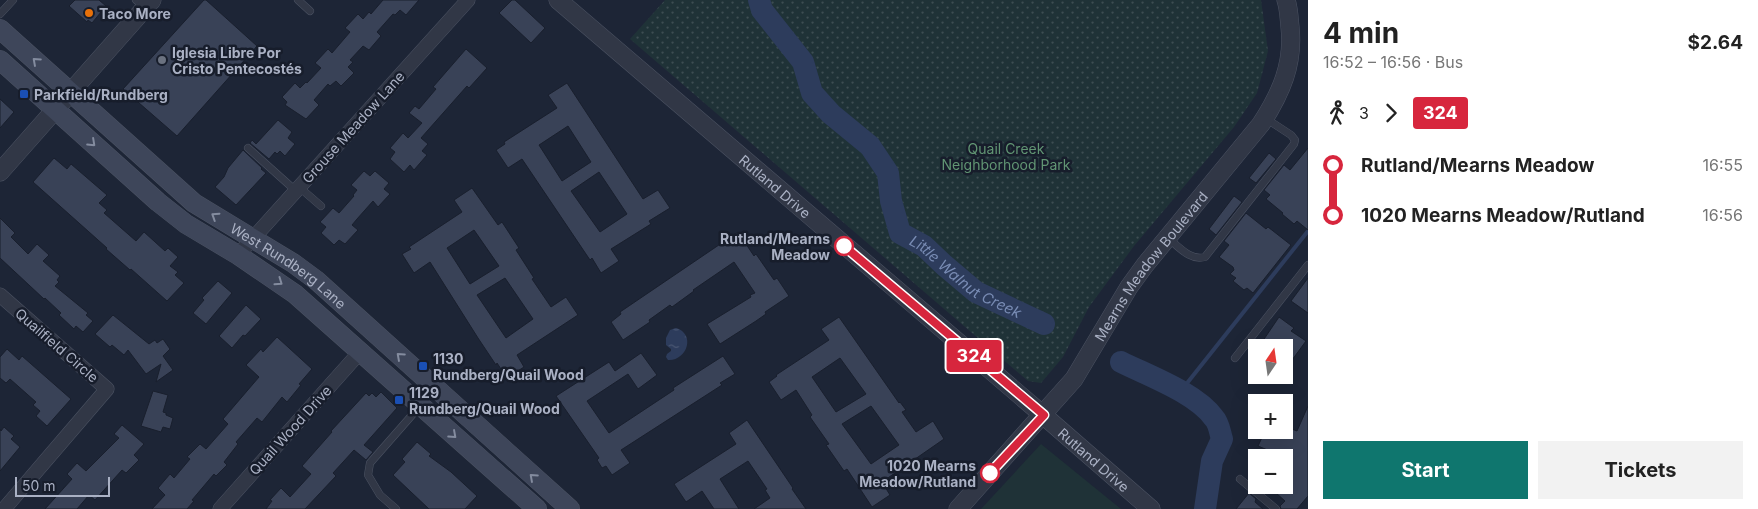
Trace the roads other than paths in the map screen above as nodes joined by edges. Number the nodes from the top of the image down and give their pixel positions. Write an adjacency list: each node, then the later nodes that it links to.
1 (13, 0): 8 (lane)
2 (298, 0): 7 (lane)
3 (468, 0): 16 (street, Grouse Meadow Lane)
4 (558, 0): 26 (street, Rutland Drive)
5 (1286, 0): 13 (street, Mearns Meadow Boulevard)
6 (145, 3): 11 (street)
7 (310, 11)
8 (0, 14)
9 (0, 29): 11 (main road, West Rundberg Lane, one-way to 9)
10 (0, 60): 12 (main road, West Rundberg Lane)
11 (71, 93): 12 (street); 18 (main road, West Rundberg Lane, one-way to 11)
12 (56, 110): 15 (street); 20 (main road, West Rundberg Lane, one-way to 20)
13 (1265, 118): 19 (street, Mearns Meadow Boulevard); 19 (lane)
14 (248, 148): 16 (lane)
15 (0, 172)
16 (297, 189): 17 (lane); 18 (street, Grouse Meadow Lane)
17 (321, 206)
18 (253, 238): 20 (street, Grouse Meadow Lane); 32 (main road, West Rundberg Lane, one-way to 18)
19 (1167, 238): 26 (street, Mearns Meadow Boulevard)
20 (238, 255): 23 (main road, West Rundberg Lane, one-way to 23)
21 (1308, 265): 24 (lane)
22 (0, 295): 28 (street, Quailfield Circle)
23 (360, 352): 25 (main road, West Rundberg Lane); 29 (street, Quail Wood Drive)
24 (1235, 358)
25 (420, 406): 30 (lane); 31 (main road, West Rundberg Lane, one-way to 31)
26 (1044, 415): 33 (street, Mearns Meadow Boulevard); 34 (street, Rutland Drive)
27 (1240, 478): 35 (lane)
28 (4, 509)
29 (220, 509)
30 (396, 509)
31 (537, 509)
32 (570, 509)
33 (958, 509)
34 (1151, 509)
35 (1276, 509)

